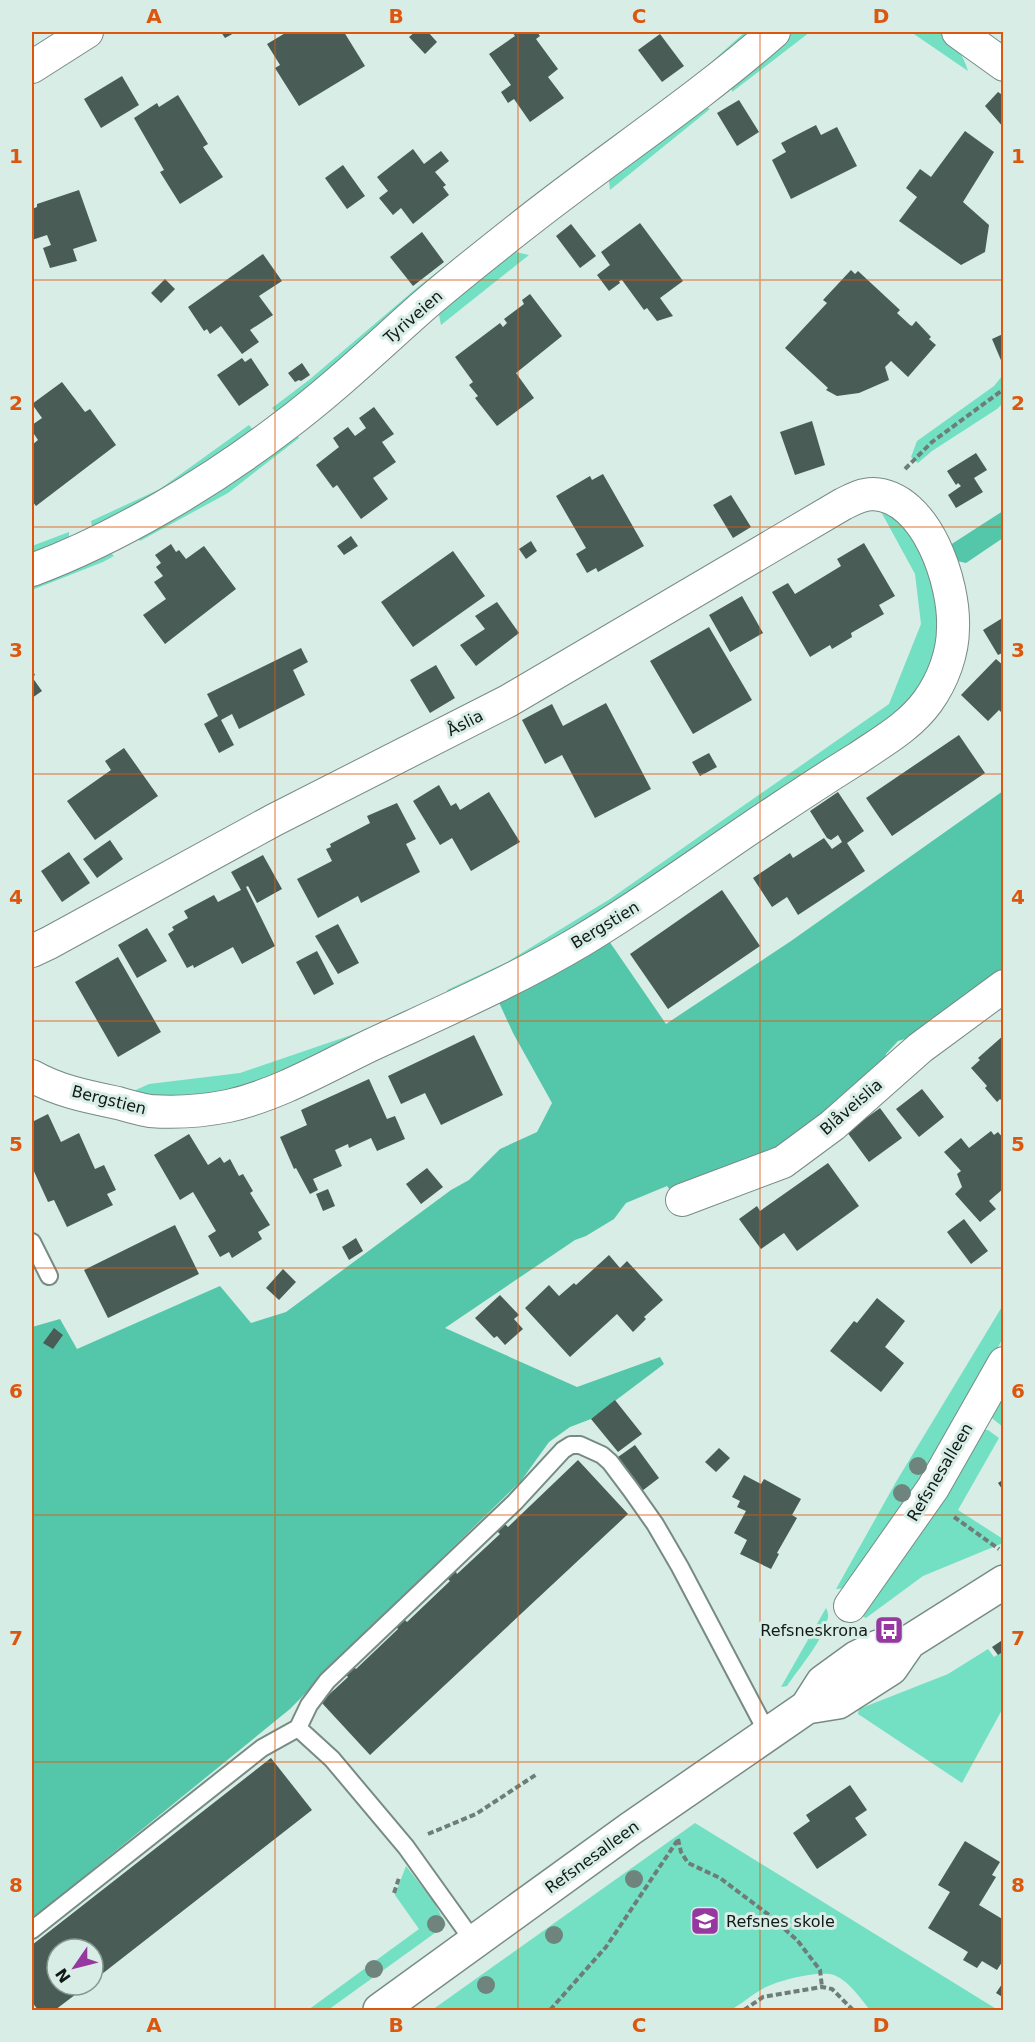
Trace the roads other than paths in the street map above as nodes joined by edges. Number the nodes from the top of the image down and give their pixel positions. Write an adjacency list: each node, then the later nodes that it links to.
1 (87, 32): 5 (street)
2 (774, 32): 7 (street, Tyriveien)
3 (958, 32): 4 (street)
4 (1004, 65)
5 (32, 67)
6 (888, 497): 8 (street, Åslia); 10 (street, Bergstien)
7 (32, 570)
8 (32, 951)
9 (1004, 986): 11 (street, Blåveislia)
10 (32, 1076)
11 (682, 1200)
12 (32, 1242): 13 (lane)
13 (49, 1276)
14 (1004, 1363): 16 (street, Refsnesalleen)
15 (1004, 1582): 18 (street, Refsnesalleen)
16 (850, 1606)
17 (298, 1728): 18 (lane); 19 (lane); 20 (lane)
18 (768, 1734): 20 (street, Refsnesalleen)
19 (32, 1930)
20 (474, 1942): 21 (street, Refsnesalleen)
21 (380, 2010)

